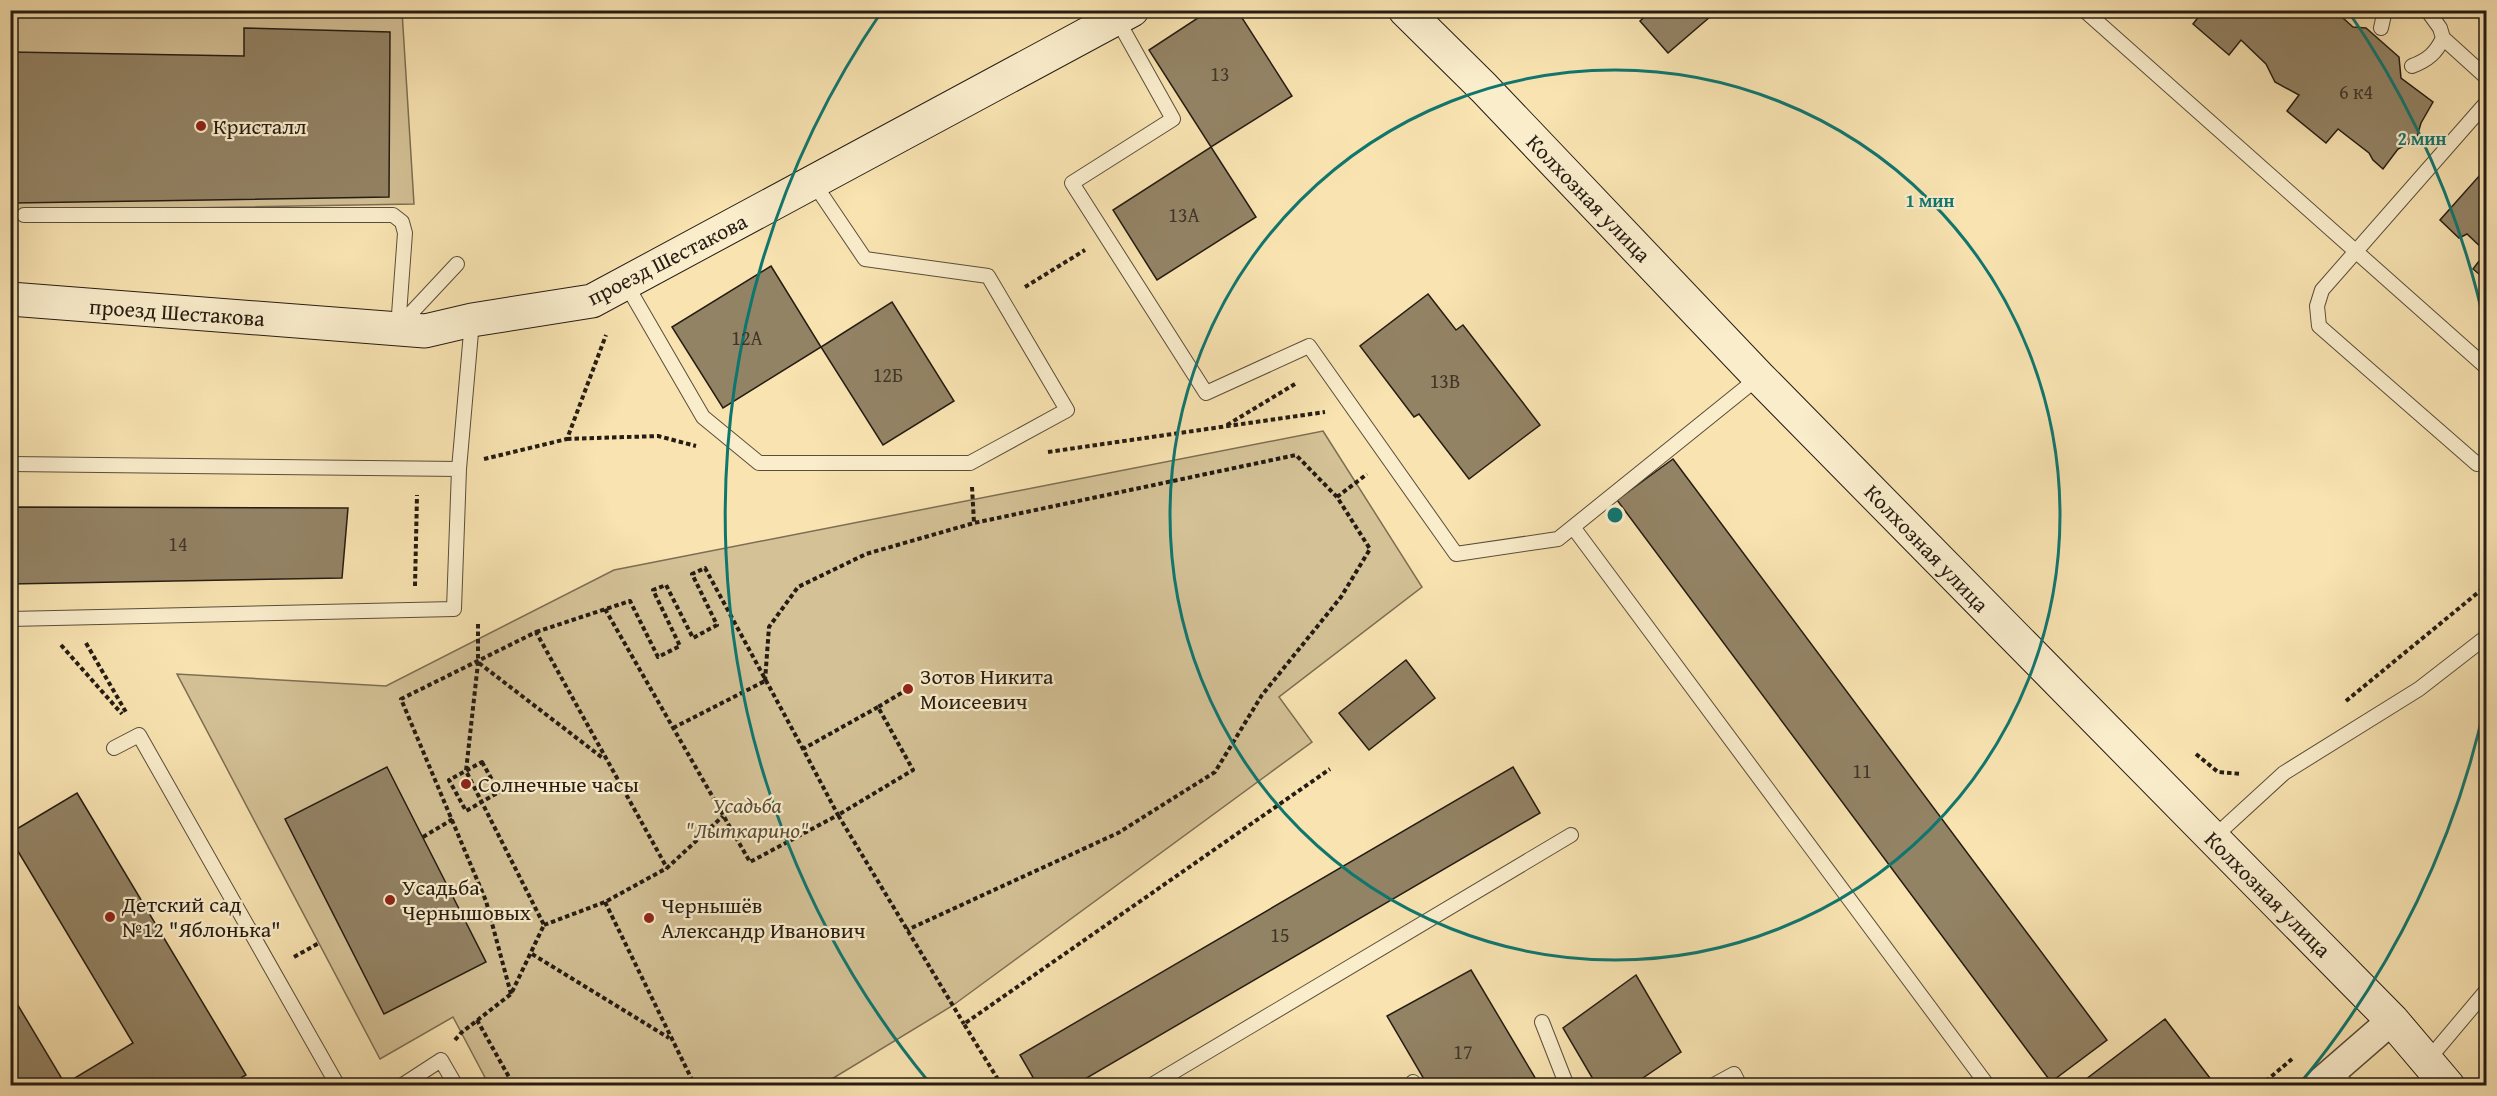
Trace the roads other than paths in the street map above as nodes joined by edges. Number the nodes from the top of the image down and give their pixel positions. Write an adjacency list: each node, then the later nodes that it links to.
1 (1405, 10): 20 (street, Колхозная улица)
2 (2084, 10): 13 (lane)
3 (2385, 10): 6 (lane)
4 (2427, 10): 7 (lane)
5 (1125, 14): 11 (street, проезд Шестакова); 24 (lane)
6 (2380, 28)
7 (2443, 38): 8 (lane); 9 (lane)
8 (2412, 66)
9 (2487, 77)
10 (2487, 103): 13 (lane)
11 (813, 182): 15 (street, проезд Шестакова); 15 (lane)
12 (24, 215): 18 (lane)
13 (2355, 251): 19 (lane); 21 (lane)
14 (457, 264): 18 (lane)
15 (626, 284): 17 (street, проезд Шестакова)
16 (10, 299): 18 (street, проезд Шестакова)
17 (472, 320): 18 (street, проезд Шестакова); 23 (lane)
18 (398, 328)
19 (2487, 367)
20 (1760, 377): 24 (lane); 29 (street, Колхозная улица)
21 (2487, 460)
22 (10, 465): 23 (lane)
23 (459, 469): 25 (lane)
24 (1573, 527): 42 (lane)
25 (14, 619)
26 (2487, 637): 29 (lane)
27 (114, 748): 35 (lane)
28 (1571, 835): 38 (lane)
29 (2213, 838): 31 (street, Колхозная улица)
30 (2487, 991): 33 (lane)
31 (2392, 1020): 33 (street, Колхозная улица); 34 (street)
32 (1542, 1022): 39 (lane)
33 (2437, 1074)
34 (2332, 1081)
35 (338, 1086)
36 (400, 1086): 37 (lane)
37 (456, 1086)
38 (1150, 1086)
39 (1567, 1086)
40 (1712, 1086): 41 (lane)
41 (1740, 1086)
42 (1988, 1086)

